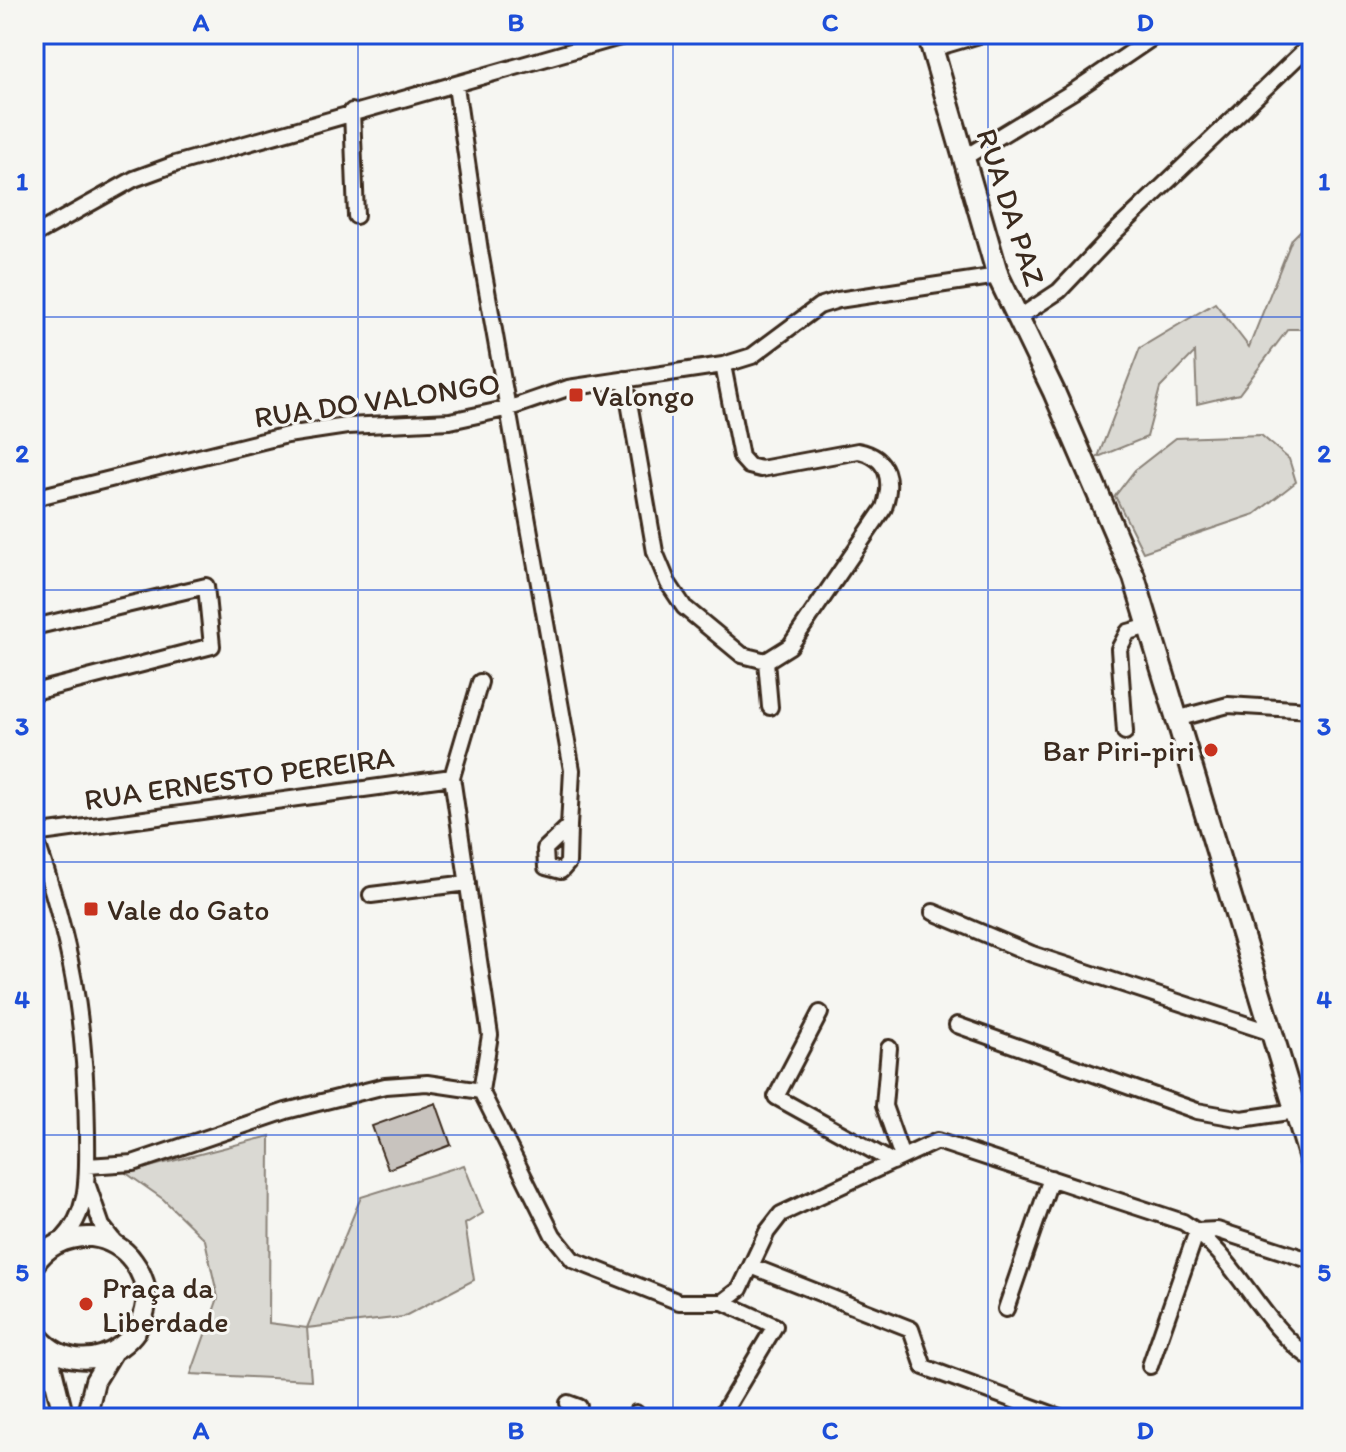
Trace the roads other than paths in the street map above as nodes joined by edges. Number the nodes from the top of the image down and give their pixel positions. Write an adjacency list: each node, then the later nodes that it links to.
1 (631, 34): 6 (street)
2 (983, 34): 4 (street)
3 (1158, 34): 8 (street)
4 (930, 42): 8 (main road, RUA DA PAZ)
5 (1312, 43): 12 (street)
6 (456, 86): 7 (street); 15 (street)
7 (352, 111): 9 (street); 10 (street)
8 (962, 159): 11 (main road, RUA DA PAZ)
9 (356, 216)
10 (34, 235)
11 (998, 276): 12 (main road, RUA DA PAZ); 13 (street, RUA DO VALONGO)
12 (1018, 318): 17 (main road, RUA DA PAZ)
13 (723, 365): 14 (street, RUA DO VALONGO); 19 (street)
14 (625, 379): 15 (street, RUA DO VALONGO); 19 (street)
15 (510, 408): 16 (street, RUA DO VALONGO); 27 (street)
16 (34, 498)
17 (1149, 626): 24 (main road, RUA DA PAZ); 25 (street)
18 (34, 627): 21 (street)
19 (766, 661): 22 (street)
20 (480, 682): 26 (street)
21 (34, 692)
22 (770, 707)
23 (1312, 710): 24 (street)
24 (1176, 719): 34 (main road, RUA DA PAZ)
25 (1125, 732)
26 (452, 777): 28 (street, RUA ERNESTO PEREIRA); 29 (street)
27 (569, 826)
28 (34, 834): 40 (street)
29 (468, 883): 30 (street); 36 (street)
30 (371, 895)
31 (933, 912): 34 (street)
32 (820, 1013): 38 (street)
33 (957, 1025): 37 (street)
34 (1272, 1033): 37 (main road, RUA DA PAZ)
35 (889, 1048): 38 (street)
36 (481, 1091): 40 (street); 49 (street)
37 (1296, 1111): 39 (main road, RUA DA PAZ)
38 (897, 1160): 41 (street); 48 (street)
39 (1312, 1165)
40 (87, 1166): 42 (street)
41 (1051, 1178): 43 (street); 50 (street)
42 (87, 1182): 44 (street); 45 (street)
43 (1197, 1231): 47 (street); 53 (street); 54 (street)
44 (61, 1241): 45 (street); 46 (street)
45 (117, 1245): 52 (street)
46 (36, 1260)
47 (1312, 1261)
48 (751, 1266): 49 (street); 60 (street)
49 (723, 1302): 59 (street)
50 (1006, 1309)
51 (40, 1338): 52 (street); 56 (street)
52 (112, 1353): 57 (street)
53 (1312, 1359)
54 (1150, 1366)
55 (568, 1403): 58 (street)
56 (64, 1418)
57 (86, 1418)
58 (579, 1418)
59 (720, 1418)
60 (1062, 1418)

